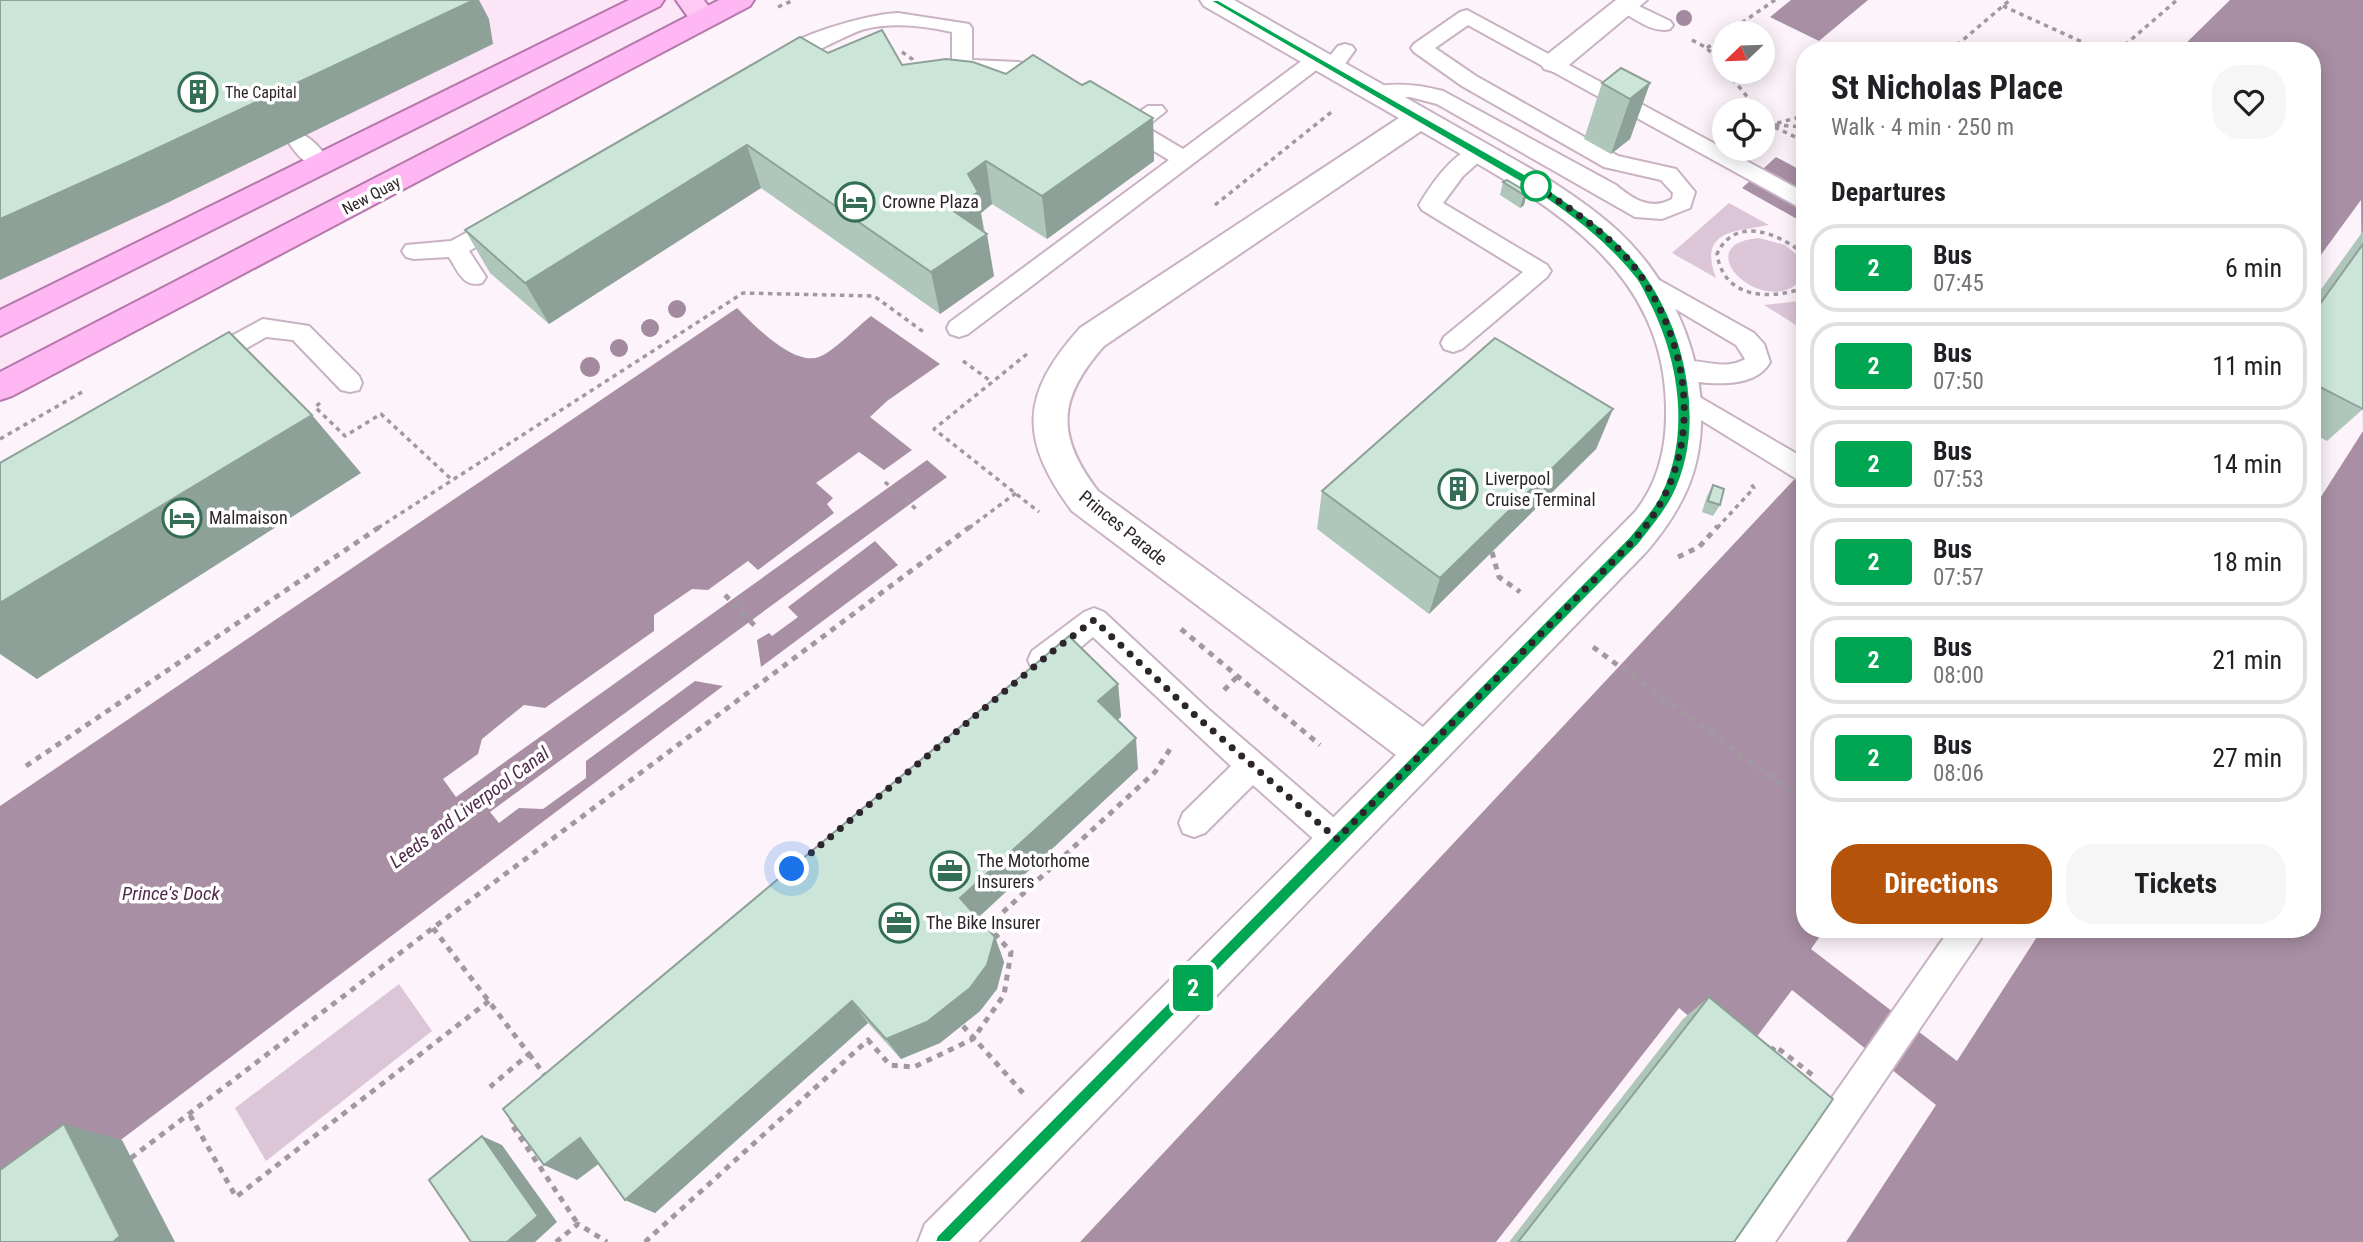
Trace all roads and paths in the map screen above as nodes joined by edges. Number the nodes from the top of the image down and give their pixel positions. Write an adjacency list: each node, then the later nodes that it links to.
1 (650, 0): 45 (highway)
2 (740, 0): 11 (highway, New Quay)
3 (794, 0): 10 (path)
4 (1214, 0): 21 (street)
5 (1775, 0): 12 (path)
6 (2010, 0): 9 (path)
7 (2177, 0): 16 (path)
8 (1630, 3): 13 (lane); 22 (street)
9 (2003, 6): 14 (path); 15 (path)
10 (778, 7)
11 (697, 9): 67 (highway, New Quay)
12 (1745, 21)
13 (1663, 25): 19 (path)
14 (1961, 42)
15 (2082, 42)
16 (2128, 42)
17 (1712, 44): 19 (path)
18 (897, 48): 24 (path)
19 (1707, 48): 20 (path)
20 (1712, 54)
21 (1332, 58): 29 (street); 44 (lane)
22 (1554, 62): 29 (lane); 46 (lane)
23 (1027, 66): 25 (lane); 27 (lane); 28 (lane)
24 (917, 70)
25 (755, 74)
26 (1737, 84): 30 (path)
27 (1010, 89)
28 (1066, 90)
29 (1376, 93): 34 (street)
30 (1748, 98)
31 (1338, 107): 48 (path)
32 (1155, 111): 38 (lane)
33 (1109, 115): 38 (lane)
34 (1420, 118): 43 (street); 85 (street, Princes Parade)
35 (1796, 118): 36 (path)
36 (1775, 124)
37 (1775, 125): 40 (path)
38 (1131, 127): 44 (lane)
39 (1775, 127): 41 (path)
40 (1796, 127)
41 (1796, 137)
42 (298, 140): 45 (lane)
43 (1479, 152): 55 (street); 60 (lane)
44 (1185, 160): 58 (lane)
45 (320, 163): 57 (highway)
46 (1796, 198)
47 (524, 209): 52 (lane)
48 (1208, 210)
49 (1796, 237): 50 (path)
50 (1791, 242): 51 (path); 56 (path)
51 (1796, 247)
52 (455, 249): 53 (lane); 54 (lane)
53 (414, 251)
54 (474, 277)
55 (1643, 279): 66 (street); 66 (lane)
56 (1796, 291)
57 (0, 324)
58 (959, 328)
59 (930, 337): 70 (path)
60 (1453, 343)
61 (1035, 348): 64 (path)
62 (952, 354): 64 (path)
63 (182, 374): 65 (lane)
64 (992, 382): 72 (path)
65 (351, 383): 70 (path)
66 (1682, 383): 68 (lane); 78 (street)
67 (0, 387)
68 (1796, 466)
69 (1747, 477): 76 (path)
70 (451, 479): 87 (path)
71 (885, 482): 73 (path)
72 (1016, 493): 74 (path); 91 (path)
73 (916, 509)
74 (1047, 519)
75 (1492, 552): 78 (path)
76 (1678, 557)
77 (725, 596): 80 (path)
78 (1542, 609): 85 (street)
79 (1179, 627): 84 (path)
80 (757, 628)
81 (1593, 647): 88 (path)
82 (1023, 676): 86 (lane)
83 (1174, 743): 95 (path)
84 (1321, 745)
85 (1424, 752): 90 (street)
86 (1253, 764): 89 (lane); 90 (lane)
87 (26, 765)
88 (1796, 796)
89 (1194, 823)
90 (1337, 839): 109 (street)
91 (433, 928): 93 (path); 103 (path)
92 (1963, 938): 110 (lane)
93 (489, 1002): 96 (path); 103 (path)
94 (962, 1026): 95 (path)
95 (973, 1039): 101 (path); 108 (path)
96 (528, 1054): 99 (path); 100 (path)
97 (1768, 1056): 98 (path)
98 (1819, 1080)
99 (552, 1085)
100 (490, 1087)
101 (1026, 1096)
102 (520, 1113): 105 (path)
103 (190, 1115): 104 (path)
104 (131, 1158)
105 (578, 1224): 106 (path); 107 (path)
106 (556, 1242)
107 (607, 1242)
108 (645, 1242)
109 (943, 1242)
110 (1753, 1242)

